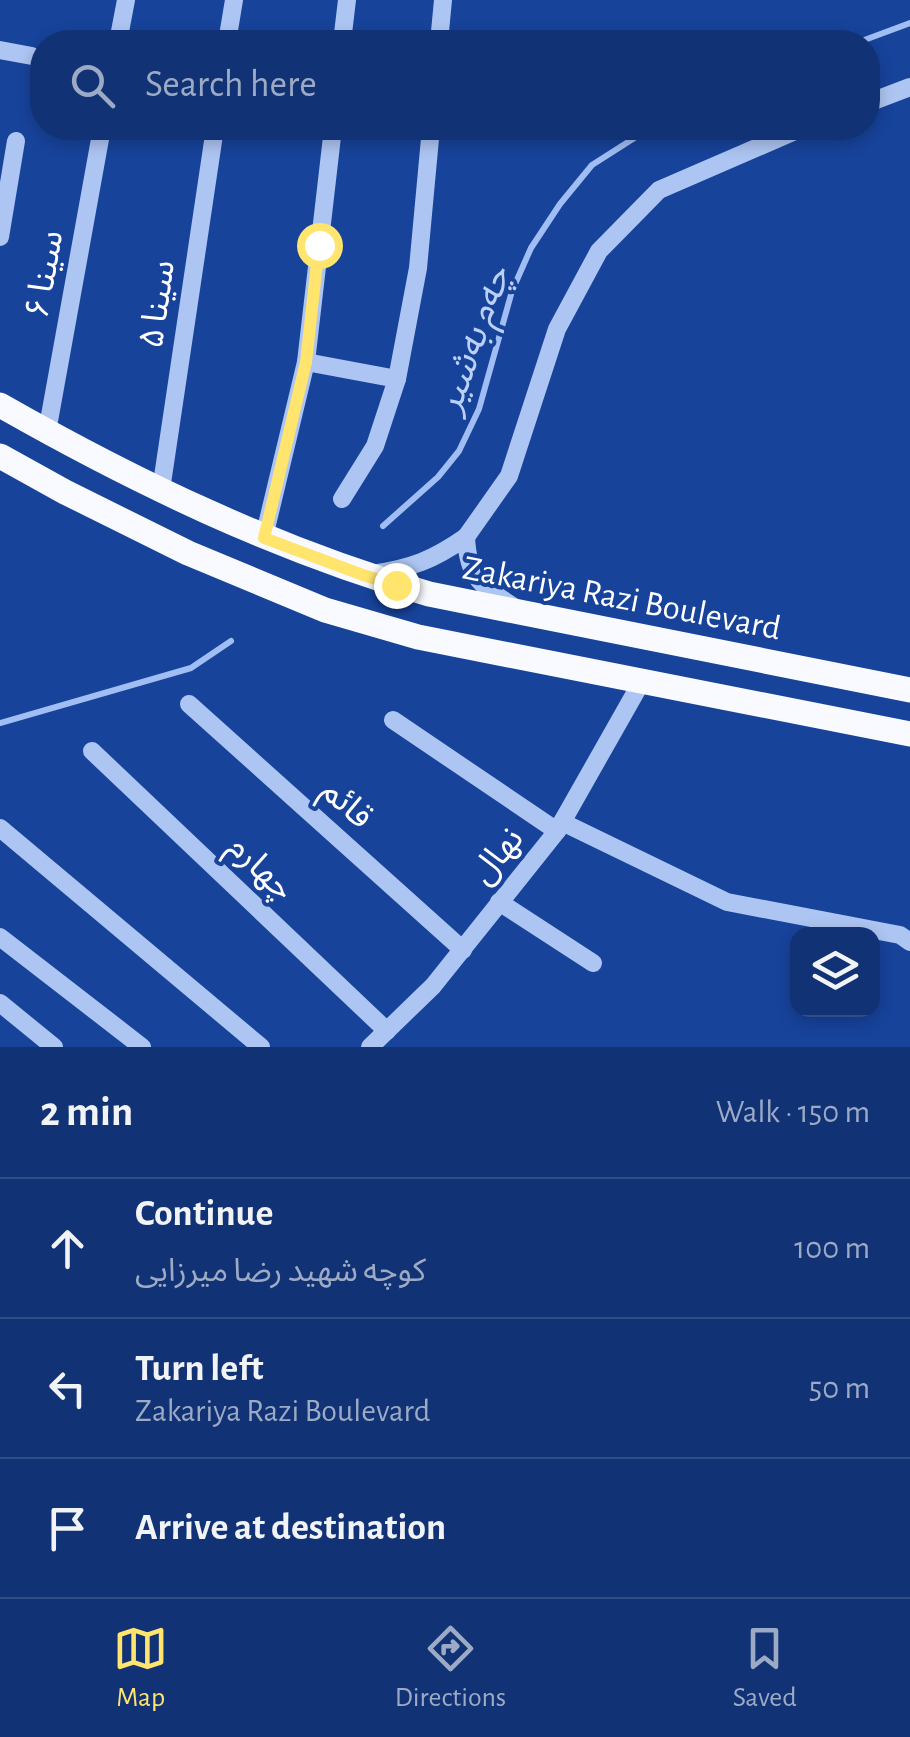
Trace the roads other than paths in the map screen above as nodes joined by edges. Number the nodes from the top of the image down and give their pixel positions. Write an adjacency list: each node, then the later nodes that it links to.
1 (126, 0): 5 (street)
2 (234, 0): 6 (street)
3 (348, 0): 7 (street)
4 (443, 0): 8 (street)
5 (120, 30)
6 (229, 30)
7 (344, 30)
8 (440, 30)
9 (0, 50): 10 (street)
10 (30, 56)
11 (910, 87): 12 (street)
12 (880, 98)
13 (16, 140): 19 (street)
14 (100, 140): 23 (street, سینا ۶)
15 (213, 140): 25 (street, سینا ۵)
16 (332, 140): 20 (street)
17 (430, 140): 21 (street)
18 (774, 140): 27 (street)
19 (0, 237)
20 (306, 362): 21 (street); 28 (street)
21 (397, 379): 26 (street)
22 (0, 405): 23 (main road, Zakariya Razi Boulevard)
23 (47, 432): 25 (main road, Zakariya Razi Boulevard)
24 (0, 456): 31 (main road)
25 (161, 490): 28 (main road, Zakariya Razi Boulevard)
26 (342, 499)
27 (466, 537): 29 (street); 30 (street)
28 (264, 538): 29 (main road, Zakariya Razi Boulevard)
29 (363, 575): 30 (main road, Zakariya Razi Boulevard)
30 (523, 613): 32 (main road, Zakariya Razi Boulevard)
31 (642, 681): 35 (main road); 37 (street, نهال)
32 (910, 690)
33 (190, 704): 42 (street, قائم)
34 (393, 720): 37 (street)
35 (910, 734)
36 (92, 750): 45 (street, چهارم)
37 (560, 826): 39 (street, نهال); 41 (street)
38 (0, 828): 48 (street)
39 (499, 902): 42 (street, نهال); 43 (street)
40 (0, 938): 47 (street)
41 (910, 942)
42 (462, 950): 45 (street, نهال)
43 (593, 963)
44 (0, 1003): 46 (street)
45 (387, 1031): 49 (street, نهال)
46 (54, 1047)
47 (142, 1047)
48 (261, 1047)
49 (370, 1047)

